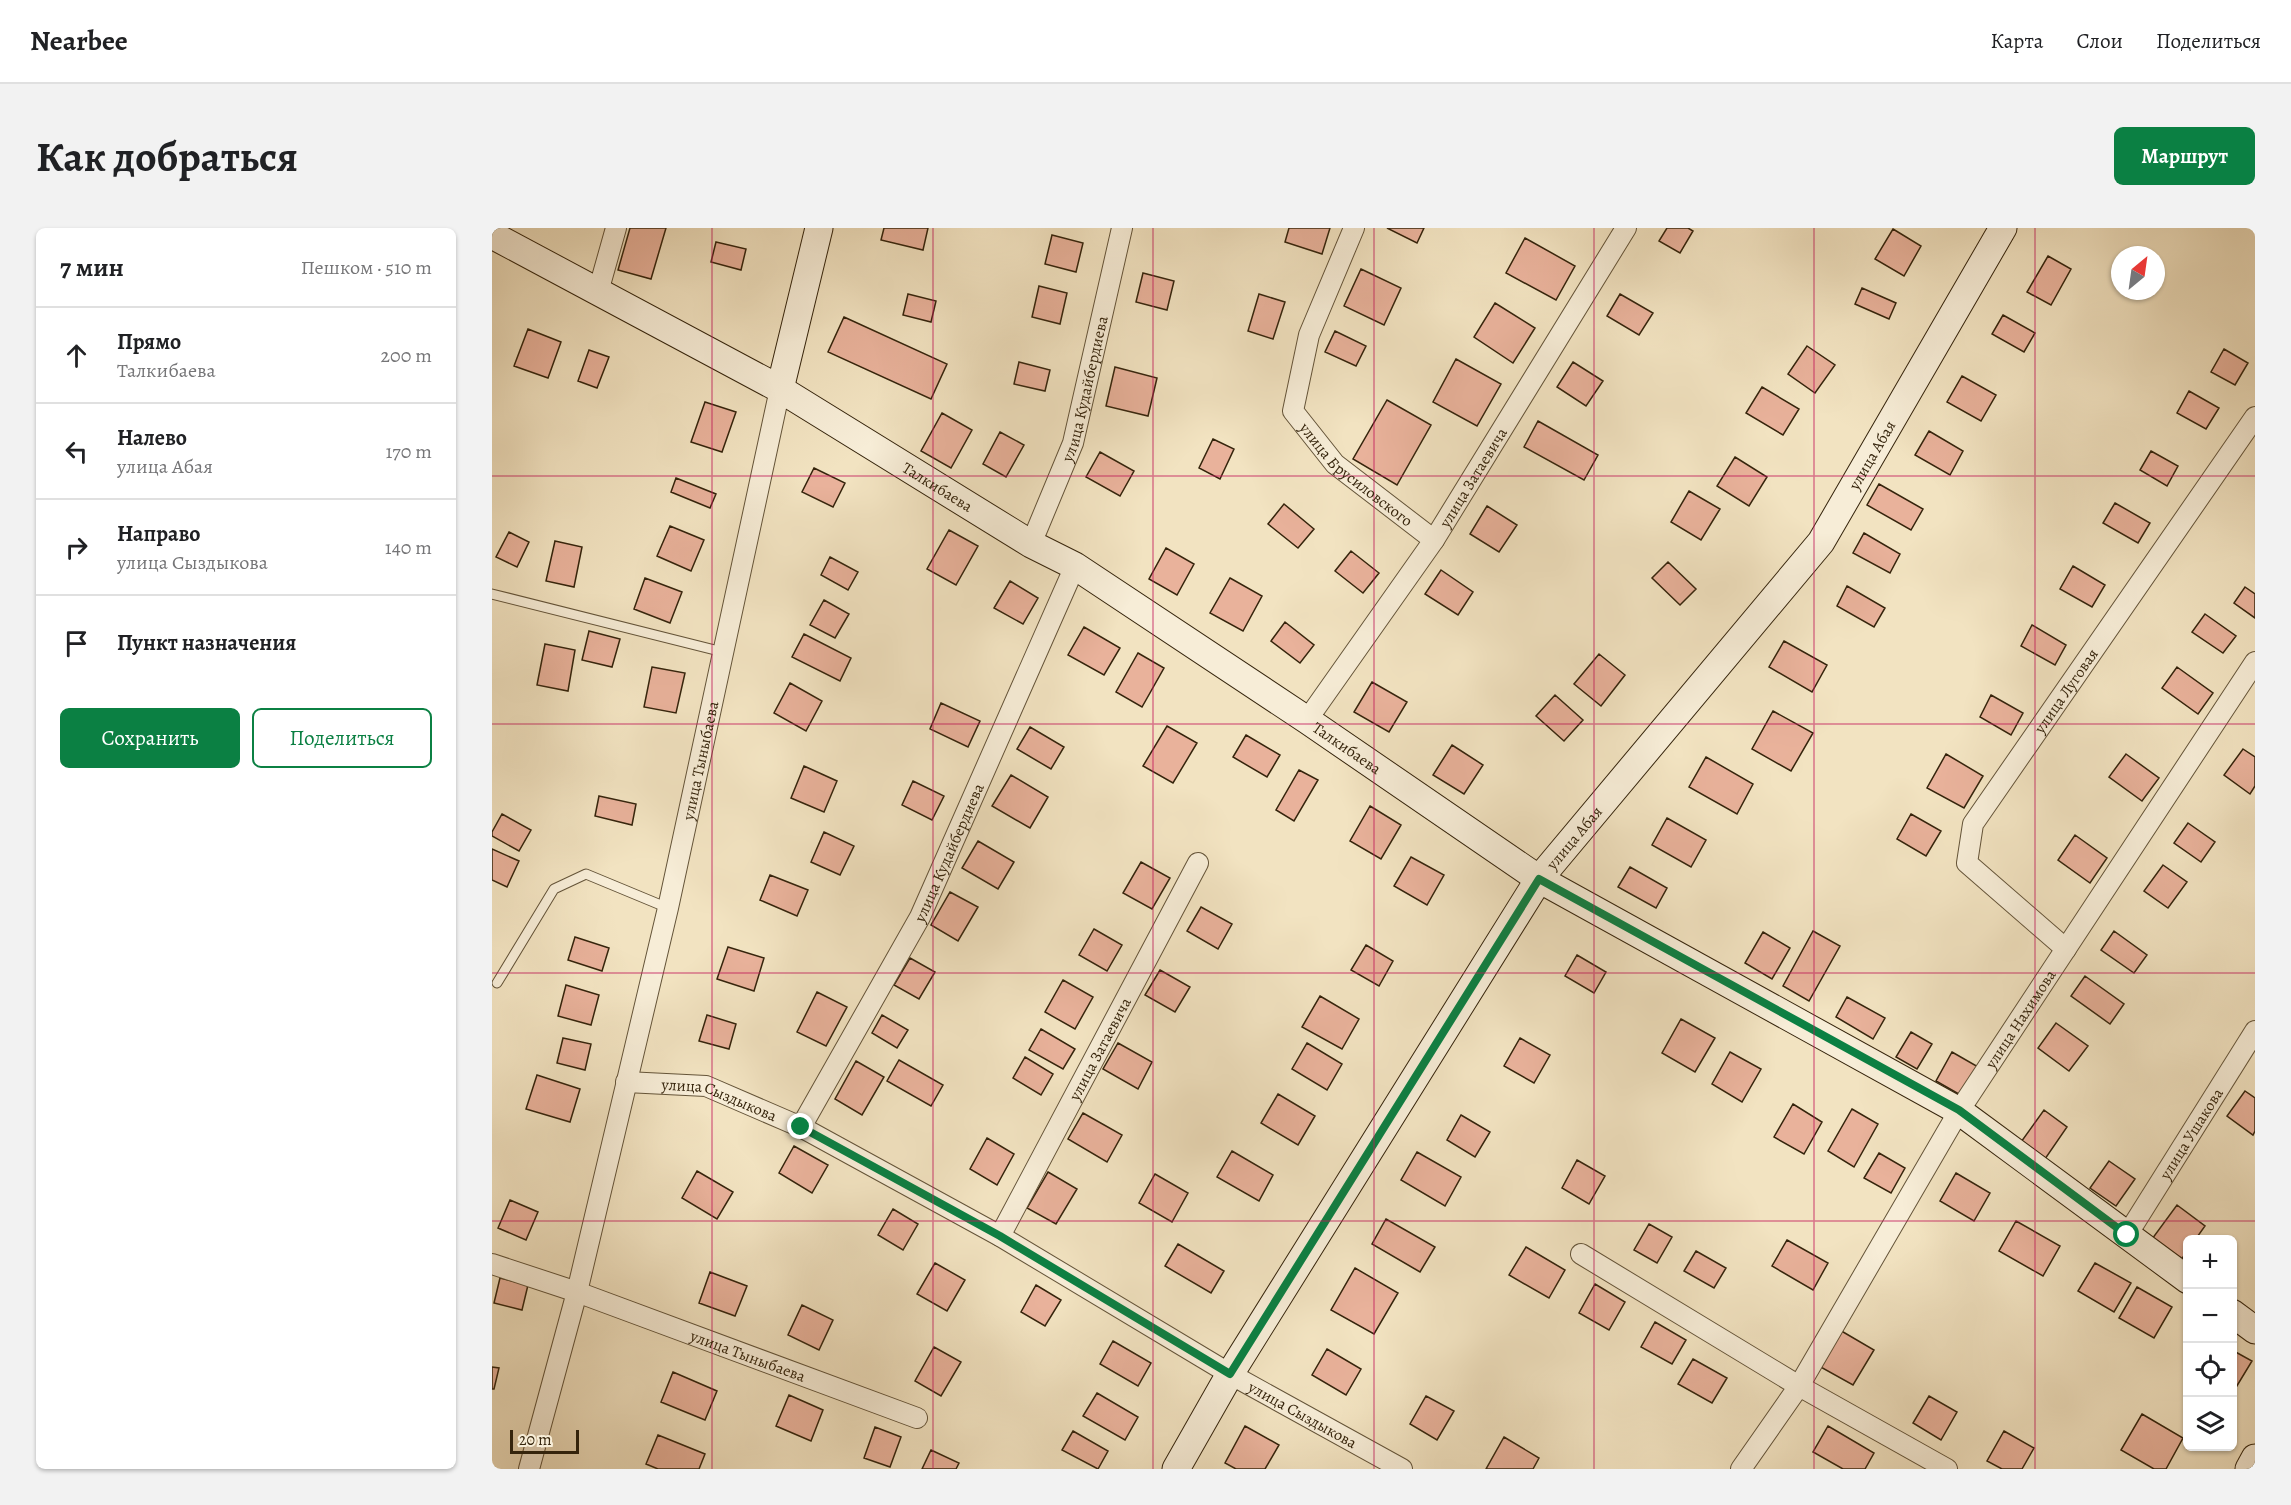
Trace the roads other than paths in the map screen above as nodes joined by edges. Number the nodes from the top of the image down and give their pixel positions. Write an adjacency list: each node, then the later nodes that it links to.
1 (616, 228): 8 (street)
2 (819, 228): 9 (street, улица Тыныбаева)
3 (1122, 228): 12 (street, улица Кудайбердиева)
4 (1354, 228): 11 (street, улица Брусиловского)
5 (1626, 228): 11 (street, улица Затаевича)
6 (2003, 228): 19 (street, улица Абая)
7 (492, 235): 8 (street, Талкибаева)
8 (598, 292): 9 (street, Талкибаева)
9 (780, 389): 12 (street, Талкибаева); 15 (street, улица Тыныбаева)
10 (2255, 417): 21 (street, улица Луговая)
11 (1434, 540): 17 (street, улица Затаевича)
12 (1031, 543): 13 (street, Талкибаева)
13 (1075, 566): 17 (street, Талкибаева); 26 (street, улица Кудайбердиева)
14 (492, 594): 15 (lane)
15 (723, 652): 20 (street, улица Тыныбаева)
16 (2255, 662): 21 (street, улица Нахимова)
17 (1308, 720): 19 (street, Талкибаева)
18 (1198, 863): 28 (street, улица Затаевича)
19 (1539, 879): 25 (street, Талкибаева); 35 (street, улица Абая)
20 (668, 908): 22 (lane); 24 (street, улица Тыныбаева)
21 (2066, 949): 25 (street, улица Нахимова)
22 (497, 983)
23 (2255, 1031): 27 (street, улица Ушакова)
24 (626, 1082): 26 (street, улица Сыздыкова); 32 (street, улица Тыныбаева)
25 (1959, 1110): 27 (street, Талкибаева); 36 (street, улица Нахимова)
26 (801, 1127): 28 (street, улица Сыздыкова)
27 (2127, 1235): 31 (street, Талкибаева)
28 (1000, 1236): 35 (street, улица Сыздыкова)
29 (1581, 1254): 36 (street)
30 (492, 1264): 32 (street, улица Тыныбаева)
31 (2183, 1277)
32 (577, 1292): 37 (street, улица Тыныбаева); 39 (street, улица Тыныбаева)
33 (2237, 1317): 34 (street)
34 (2255, 1330)
35 (1230, 1374): 40 (street, улица Абая); 41 (street, улица Сыздыкова)
36 (1799, 1386): 42 (street, улица Нахимова); 43 (street)
37 (917, 1418)
38 (2255, 1458): 44 (street)
39 (529, 1469)
40 (1176, 1469)
41 (1401, 1469)
42 (1740, 1469)
43 (1947, 1469)
44 (2249, 1469)

